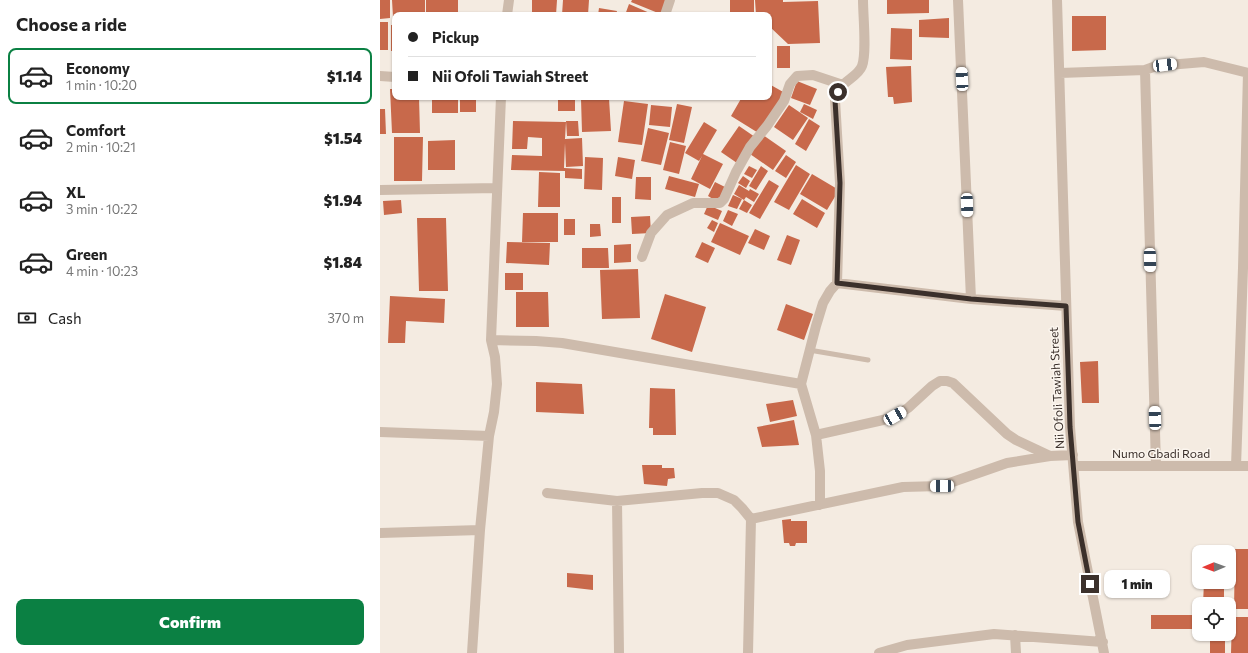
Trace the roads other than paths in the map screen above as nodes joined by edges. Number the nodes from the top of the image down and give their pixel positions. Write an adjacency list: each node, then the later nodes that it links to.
1 (509, 0): 6 (street)
2 (670, 0): 7 (street)
3 (863, 0): 12 (street)
4 (958, 0): 18 (street)
5 (1057, 0): 9 (street, Nii Ofoli Tawiah Street)
6 (507, 12)
7 (666, 12)
8 (1145, 70): 9 (street); 21 (street); 31 (street)
9 (1060, 73): 19 (street, Nii Ofoli Tawiah Street)
10 (380, 76): 11 (street)
11 (392, 76)
12 (843, 84): 16 (street); 17 (street)
13 (501, 100): 14 (street)
14 (497, 188): 15 (street); 20 (street)
15 (380, 190)
16 (642, 257)
17 (837, 283): 18 (street); 22 (street)
18 (971, 299): 19 (street)
19 (1066, 306): 28 (street, Nii Ofoli Tawiah Street)
20 (491, 340): 24 (street); 27 (street)
21 (1244, 342): 32 (street)
22 (809, 350): 23 (lane); 24 (street)
23 (868, 360)
24 (801, 384): 26 (street)
25 (380, 432): 27 (street)
26 (816, 435): 29 (street); 36 (street)
27 (489, 436): 38 (street)
28 (1073, 455): 29 (street); 30 (street, Nii Ofoli Tawiah Street)
29 (1050, 456): 36 (street)
30 (1074, 466): 31 (street, Numo Gbadi Road); 41 (street, Nii Ofoli Tawiah Street)
31 (1156, 466): 32 (street, Numo Gbadi Road)
32 (1236, 466): 33 (street, Numo Gbadi Road)
33 (1248, 466)
34 (547, 493): 35 (street)
35 (618, 501): 37 (street); 44 (street)
36 (820, 505): 37 (street)
37 (751, 520): 45 (street)
38 (480, 530): 39 (street); 43 (street)
39 (380, 534)
40 (1015, 635): 41 (street); 42 (street); 47 (street)
41 (1103, 642): 48 (street, Nii Ofoli Tawiah Street)
42 (889, 651): 46 (street)
43 (472, 653)
44 (619, 653)
45 (748, 653)
46 (879, 653)
47 (1016, 653)
48 (1104, 653)

